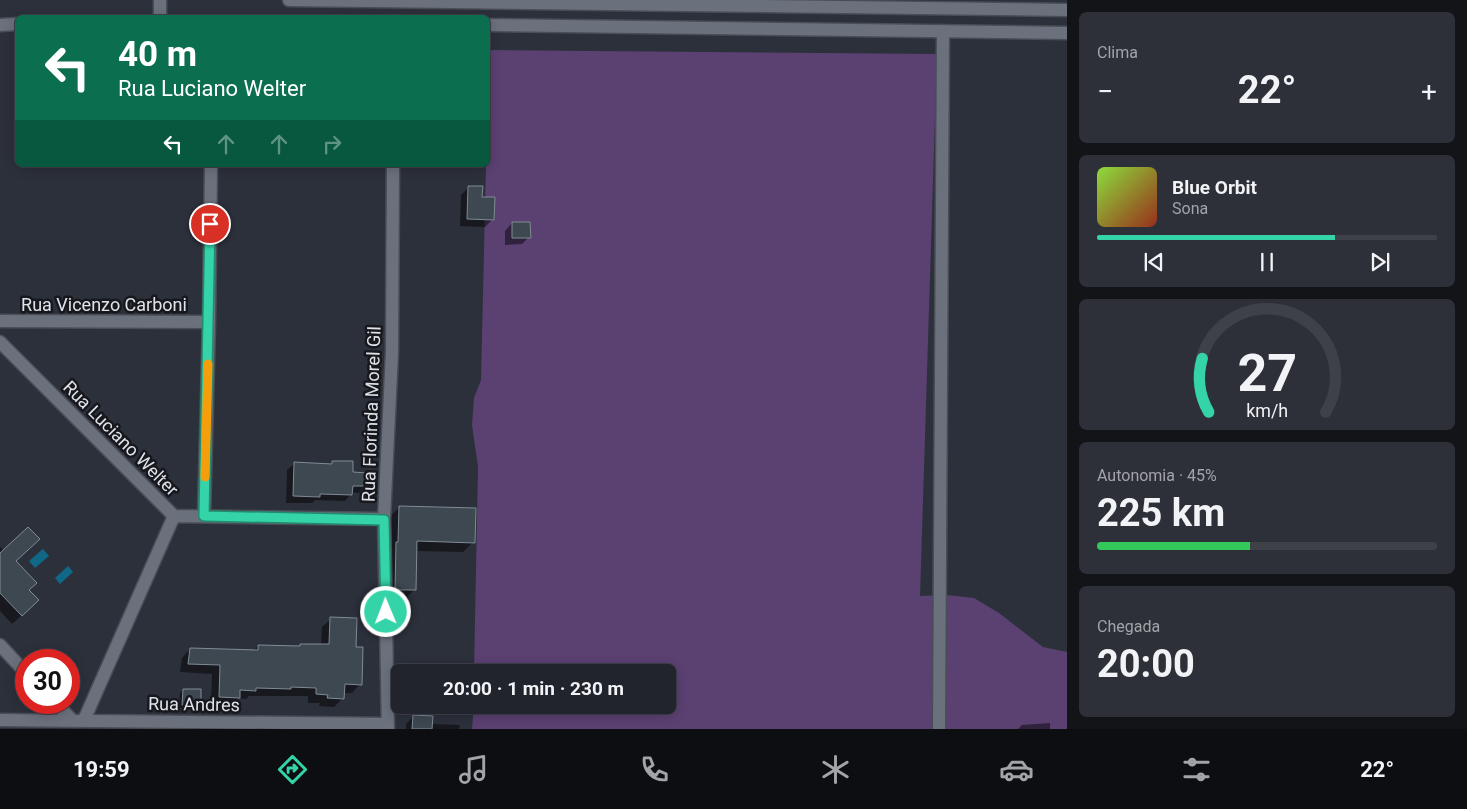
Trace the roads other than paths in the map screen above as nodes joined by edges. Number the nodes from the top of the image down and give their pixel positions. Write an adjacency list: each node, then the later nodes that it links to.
1 (160, 0): 4 (street)
2 (289, 0): 3 (street)
3 (1067, 10)
4 (160, 15)
5 (15, 24): 6 (street)
6 (0, 25)
7 (490, 25): 8 (street)
8 (943, 31): 9 (street); 24 (street)
9 (1067, 32)
10 (210, 167): 13 (street)
11 (393, 167): 17 (street, Rua Florinda Morel Gil)
12 (0, 321): 13 (street, Rua Vicenzo Carboni)
13 (209, 322): 16 (street)
14 (0, 342): 15 (street, Rua Luciano Welter)
15 (174, 516): 16 (street, Rua Luciano Welter); 22 (street)
16 (204, 516): 17 (street, Rua Luciano Welter)
17 (384, 520): 23 (street, Rua Florinda Morel Gil)
18 (0, 646): 19 (street)
19 (15, 662)
20 (70, 714): 22 (street)
21 (0, 720): 22 (street, Rua Andres)
22 (78, 720): 23 (street, Rua Andres)
23 (388, 726)
24 (939, 729)

